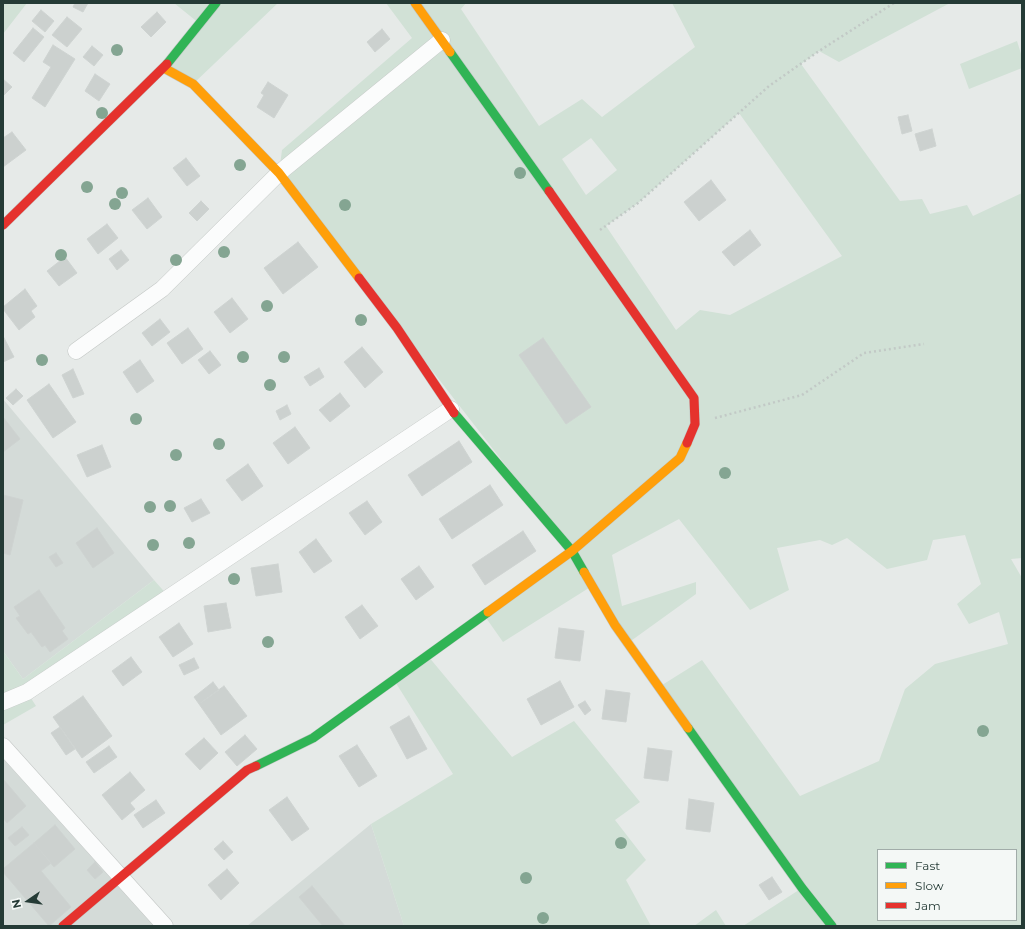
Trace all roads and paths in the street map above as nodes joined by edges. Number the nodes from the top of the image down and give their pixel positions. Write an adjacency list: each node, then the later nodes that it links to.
1 (216, 3): 5 (street)
2 (416, 3): 4 (street)
3 (894, 3): 8 (path)
4 (442, 40): 6 (street); 8 (street)
5 (164, 68): 6 (street); 7 (street)
6 (279, 173): 10 (street); 11 (street)
7 (3, 225)
8 (584, 240): 12 (street)
9 (924, 344): 12 (path)
10 (76, 351)
11 (451, 409): 13 (street); 14 (street)
12 (695, 424): 13 (street)
13 (572, 551): 16 (street); 19 (street)
14 (3, 702)
15 (3, 746): 16 (street)
16 (120, 878): 17 (street); 18 (street)
17 (63, 926)
18 (165, 926)
19 (832, 926)

